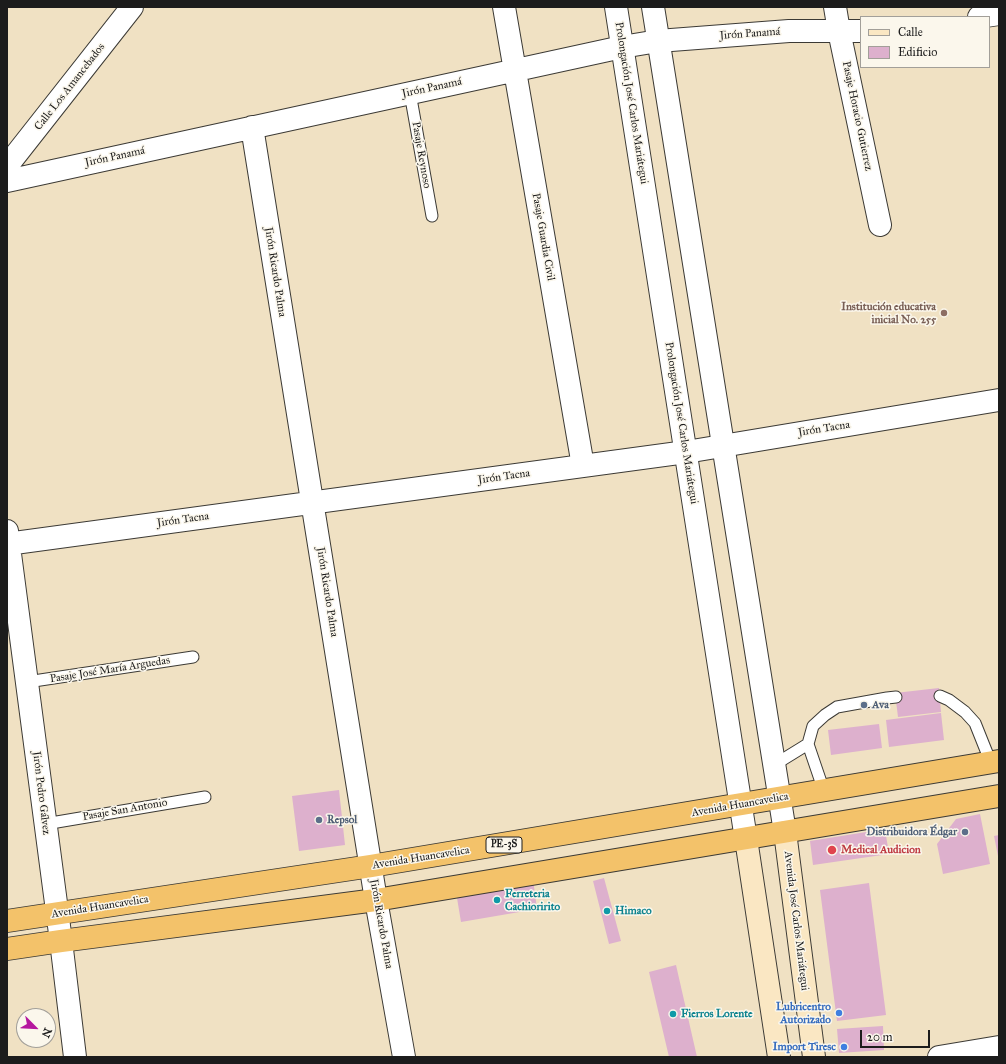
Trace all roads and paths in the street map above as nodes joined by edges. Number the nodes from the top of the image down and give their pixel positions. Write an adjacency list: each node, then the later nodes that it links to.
1 (132, 7): 16 (street, Calle Los Amancebados)
2 (504, 7): 13 (street, Pasaje Guardia Civil)
3 (616, 7): 12 (street, Prolongación José Carlos Mariátegui)
4 (653, 7): 11 (street)
5 (835, 7): 9 (street, Pasaje Horacio Gutierrez)
6 (998, 7): 7 (street)
7 (999, 13): 8 (street)
8 (984, 16)
9 (839, 31): 10 (street, Jirón Panamá); 11 (street, Jirón Panamá); 19 (street, Pasaje Horacio Gutierrez)
10 (860, 31)
11 (658, 40): 12 (street, Jirón Panamá); 21 (street)
12 (622, 47): 13 (street, Jirón Panamá); 22 (street, Prolongación José Carlos Mariátegui)
13 (515, 70): 14 (street, Jirón Panamá); 23 (street, Pasaje Guardia Civil)
14 (410, 93): 15 (street, Jirón Panamá); 18 (lane, Pasaje Reynoso)
15 (252, 127): 17 (street, Jirón Panamá); 24 (street, Jirón Ricardo Palma)
16 (7, 166)
17 (7, 181)
18 (432, 216)
19 (880, 225)
20 (998, 404): 21 (street, Jirón Tacna)
21 (723, 446): 22 (street, Jirón Tacna); 32 (street)
22 (686, 452): 23 (street, Jirón Tacna); 37 (street, Prolongación José Carlos Mariátegui)
23 (583, 466): 24 (street, Jirón Tacna)
24 (312, 503): 25 (street, Jirón Tacna); 41 (street, Jirón Ricardo Palma)
25 (8, 539): 27 (street, Jirón Pedro Gálvez)
26 (193, 657): 27 (lane, Pasaje José María Arguedas)
27 (27, 682): 38 (street, Jirón Pedro Gálvez)
28 (940, 696): 31 (lane)
29 (896, 697): 30 (lane)
30 (808, 744): 32 (lane); 33 (lane)
31 (995, 762): 33 (highway, Avenida Huancavelica / PE-3S)
32 (774, 766): 36 (street)
33 (824, 791): 36 (highway, Avenida Huancavelica / PE-3S)
34 (999, 796): 39 (highway)
35 (205, 797): 38 (lane, Pasaje San Antonio)
36 (779, 799): 37 (highway, Avenida Huancavelica / PE-3S); 39 (street)
37 (740, 805): 40 (street, Prolongación José Carlos Mariátegui); 41 (highway, Avenida Huancavelica / PE-3S)
38 (45, 824): 43 (street, Jirón Pedro Gálvez)
39 (785, 832): 40 (highway); 51 (main road, Avenida José Carlos Mariátegui)
40 (746, 839): 42 (highway); 50 (main road)
41 (371, 866): 42 (street, Jirón Ricardo Palma); 43 (highway, Avenida Huancavelica / PE-3S)
42 (376, 900): 45 (highway); 49 (street, Jirón Ricardo Palma)
43 (57, 913): 44 (highway, Avenida Huancavelica / PE-3S); 45 (street, Jirón Pedro Gálvez)
44 (7, 921)
45 (61, 941): 46 (highway); 48 (street, Jirón Pedro Gálvez)
46 (7, 950)
47 (999, 1047): 52 (street)
48 (75, 1057)
49 (404, 1057)
50 (779, 1057)
51 (814, 1057)
52 (939, 1057)

